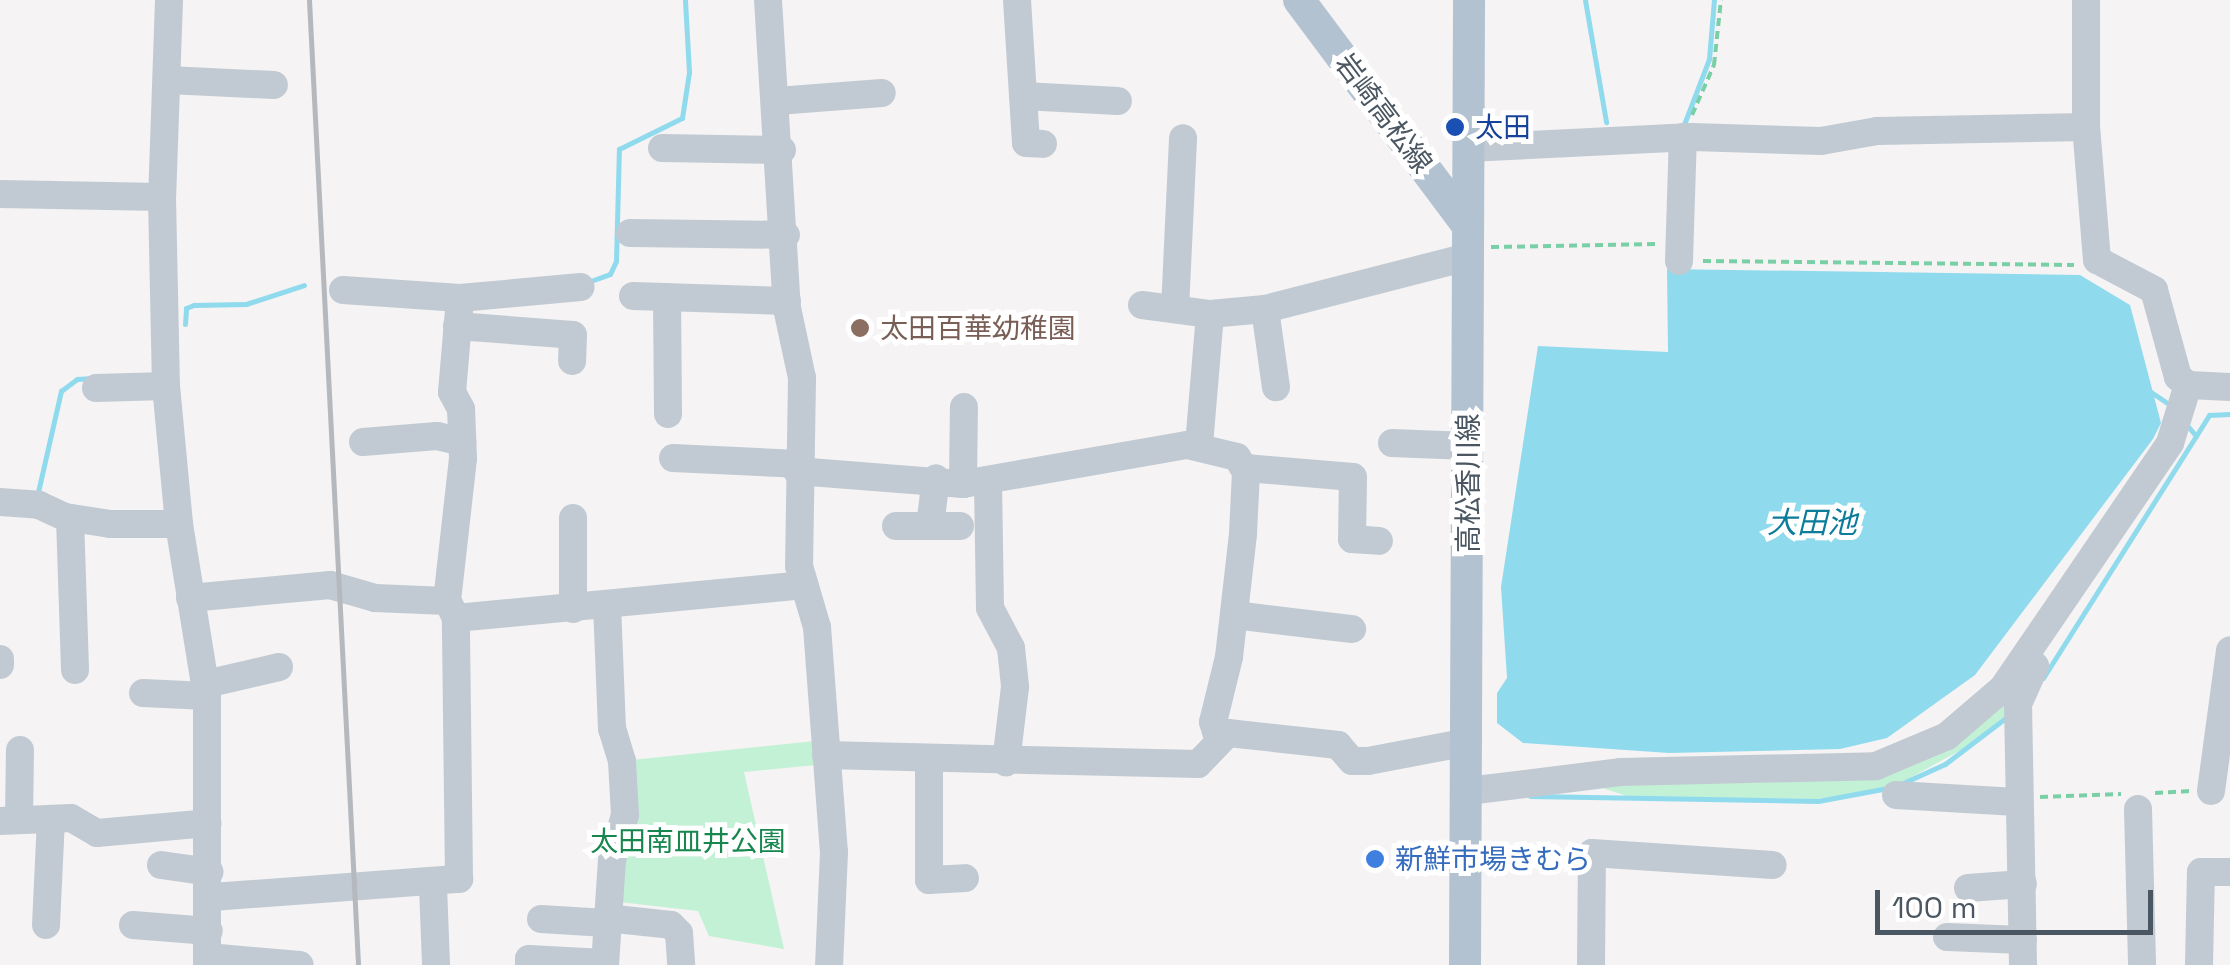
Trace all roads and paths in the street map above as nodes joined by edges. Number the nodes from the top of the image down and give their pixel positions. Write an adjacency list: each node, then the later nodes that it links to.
1 (169, 0): 8 (street)
2 (768, 0): 13 (street)
3 (1017, 0): 11 (street)
4 (1299, 0): 25 (main road, 岩崎高松線)
5 (1469, 0): 19 (main road, 高松香川線)
6 (1721, 0): 15 (path)
7 (2086, 0): 14 (street)
8 (168, 80): 9 (street); 22 (street)
9 (274, 85)
10 (882, 93): 13 (street)
11 (1023, 96): 12 (street); 17 (street)
12 (1118, 101)
13 (777, 102): 20 (street)
14 (2086, 127): 15 (street); 27 (street)
15 (1688, 137): 19 (street); 26 (street)
16 (1183, 138): 35 (street)
17 (1043, 144)
18 (662, 148): 20 (street)
19 (1468, 148): 25 (main road, 高松香川線)
20 (782, 150): 24 (street)
21 (0, 194): 22 (street)
22 (162, 197): 40 (street)
23 (630, 233): 24 (street)
24 (786, 235): 33 (street)
25 (1468, 241): 26 (path); 36 (street); 51 (main road, 高松香川線)
26 (1680, 260): 27 (path)
27 (2097, 260): 45 (street)
28 (581, 287): 32 (street)
29 (343, 290): 32 (street)
30 (633, 296): 31 (street)
31 (667, 297): 33 (street); 46 (street)
32 (460, 298): 38 (street)
33 (787, 301): 53 (street)
34 (1142, 305): 35 (street)
35 (1176, 309): 37 (street)
36 (1265, 309): 37 (street); 43 (street)
37 (1210, 314): 50 (street)
38 (457, 326): 39 (street); 48 (street)
39 (572, 361)
40 (166, 386): 42 (street); 59 (street)
41 (2230, 387): 45 (street)
42 (96, 388)
43 (1276, 388)
44 (964, 406): 55 (street)
45 (2183, 406): 70 (street)
46 (668, 414)
47 (363, 442): 48 (street)
48 (462, 442): 67 (street)
49 (1392, 442): 51 (street)
50 (1199, 445): 54 (street); 55 (street)
51 (1468, 446): 78 (main road, 高松香川線)
52 (673, 458): 53 (street)
53 (797, 467): 55 (street); 64 (street)
54 (1246, 468): 63 (street); 69 (street)
55 (962, 481): 61 (street); 82 (street)
56 (0, 502): 57 (street)
57 (70, 518): 59 (street); 74 (street)
58 (573, 518): 68 (street)
59 (179, 524): 65 (street)
60 (896, 526): 61 (street)
61 (930, 526): 62 (street)
62 (960, 526)
63 (1353, 539)
64 (804, 585): 66 (street); 80 (street)
65 (190, 598): 67 (street); 75 (street)
66 (607, 607): 68 (street); 100 (street)
67 (452, 609): 68 (street); 97 (street)
68 (574, 609)
69 (1234, 615): 71 (street); 77 (street)
70 (2050, 624): 83 (street); 86 (street)
71 (1352, 629)
72 (2230, 650): 84 (street)
73 (280, 667): 75 (street)
74 (75, 670)
75 (207, 690): 76 (street); 90 (street)
76 (143, 693)
77 (1218, 738): 78 (street); 82 (street)
78 (1468, 742): 83 (main road, 高松香川線)
79 (20, 750): 89 (street)
80 (826, 755): 81 (street); 111 (street)
81 (930, 759): 82 (street); 94 (street)
82 (1006, 762)
83 (1468, 791): 112 (main road, 高松香川線)
84 (2211, 791): 86 (path)
85 (1896, 794): 86 (street)
86 (2017, 802): 96 (street)
87 (2138, 810): 114 (street)
88 (51, 819): 89 (street); 90 (street); 101 (street)
89 (10, 821)
90 (208, 823): 95 (street)
91 (1772, 865): 113 (street)
92 (162, 866): 95 (street)
93 (2230, 872): 115 (street)
94 (964, 878)
95 (211, 884): 97 (street); 104 (street)
96 (2023, 884): 98 (street); 105 (street)
97 (433, 886): 108 (street)
98 (1968, 888)
99 (540, 918): 100 (street)
100 (606, 920): 106 (street); 110 (street)
101 (46, 925)
102 (134, 925): 104 (street)
103 (1947, 937): 105 (street)
104 (208, 951): 107 (street)
105 (2023, 953)
106 (605, 964): 109 (street)
107 (300, 965)
108 (436, 965)
109 (529, 965)
110 (681, 965)
111 (829, 965)
112 (1465, 965)
113 (1591, 965)
114 (2142, 965)
115 (2199, 965)

